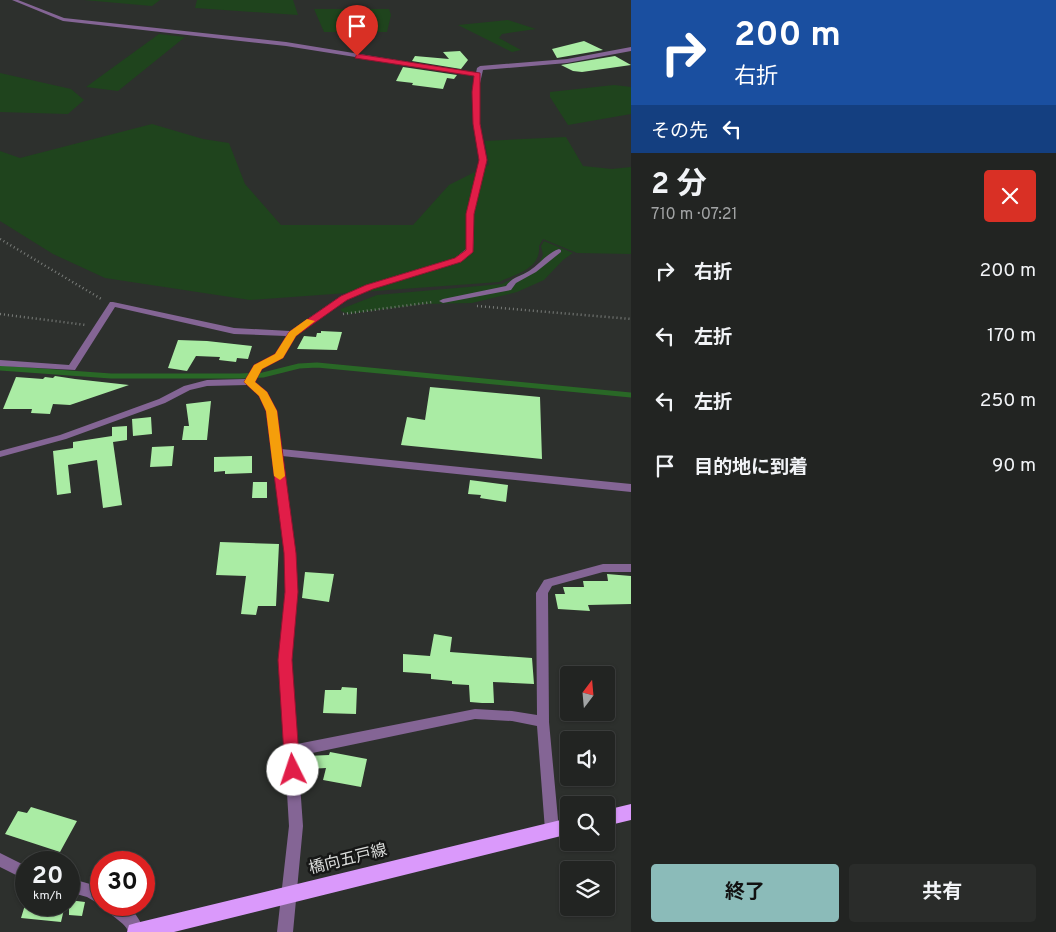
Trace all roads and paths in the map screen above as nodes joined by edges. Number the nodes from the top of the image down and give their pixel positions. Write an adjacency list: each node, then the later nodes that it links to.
1 (14, 0): 3 (street)
2 (631, 48): 3 (street)
3 (478, 75): 9 (street)
4 (0, 239): 7 (path)
5 (559, 251): 6 (lane)
6 (443, 301): 9 (path); 10 (path)
7 (113, 304): 11 (street); 12 (street)
8 (0, 314): 11 (path)
9 (317, 316): 12 (street)
10 (631, 319)
11 (98, 326): 13 (street)
12 (292, 334): 14 (street)
13 (0, 363)
14 (249, 382): 15 (street); 16 (street)
15 (276, 452): 17 (street); 20 (street)
16 (0, 454)
17 (631, 488)
18 (631, 568): 19 (street)
19 (543, 722): 20 (street); 23 (street)
20 (292, 751): 27 (street)
21 (631, 812): 22 (main road)
22 (615, 816)
23 (560, 822)
24 (560, 828): 27 (main road, 橋向五戸線)
25 (0, 860): 26 (street)
26 (15, 868)
27 (290, 895): 29 (main road, 橋向五戸線); 30 (street)
28 (126, 916): 29 (street)
29 (136, 932)
30 (285, 932)

